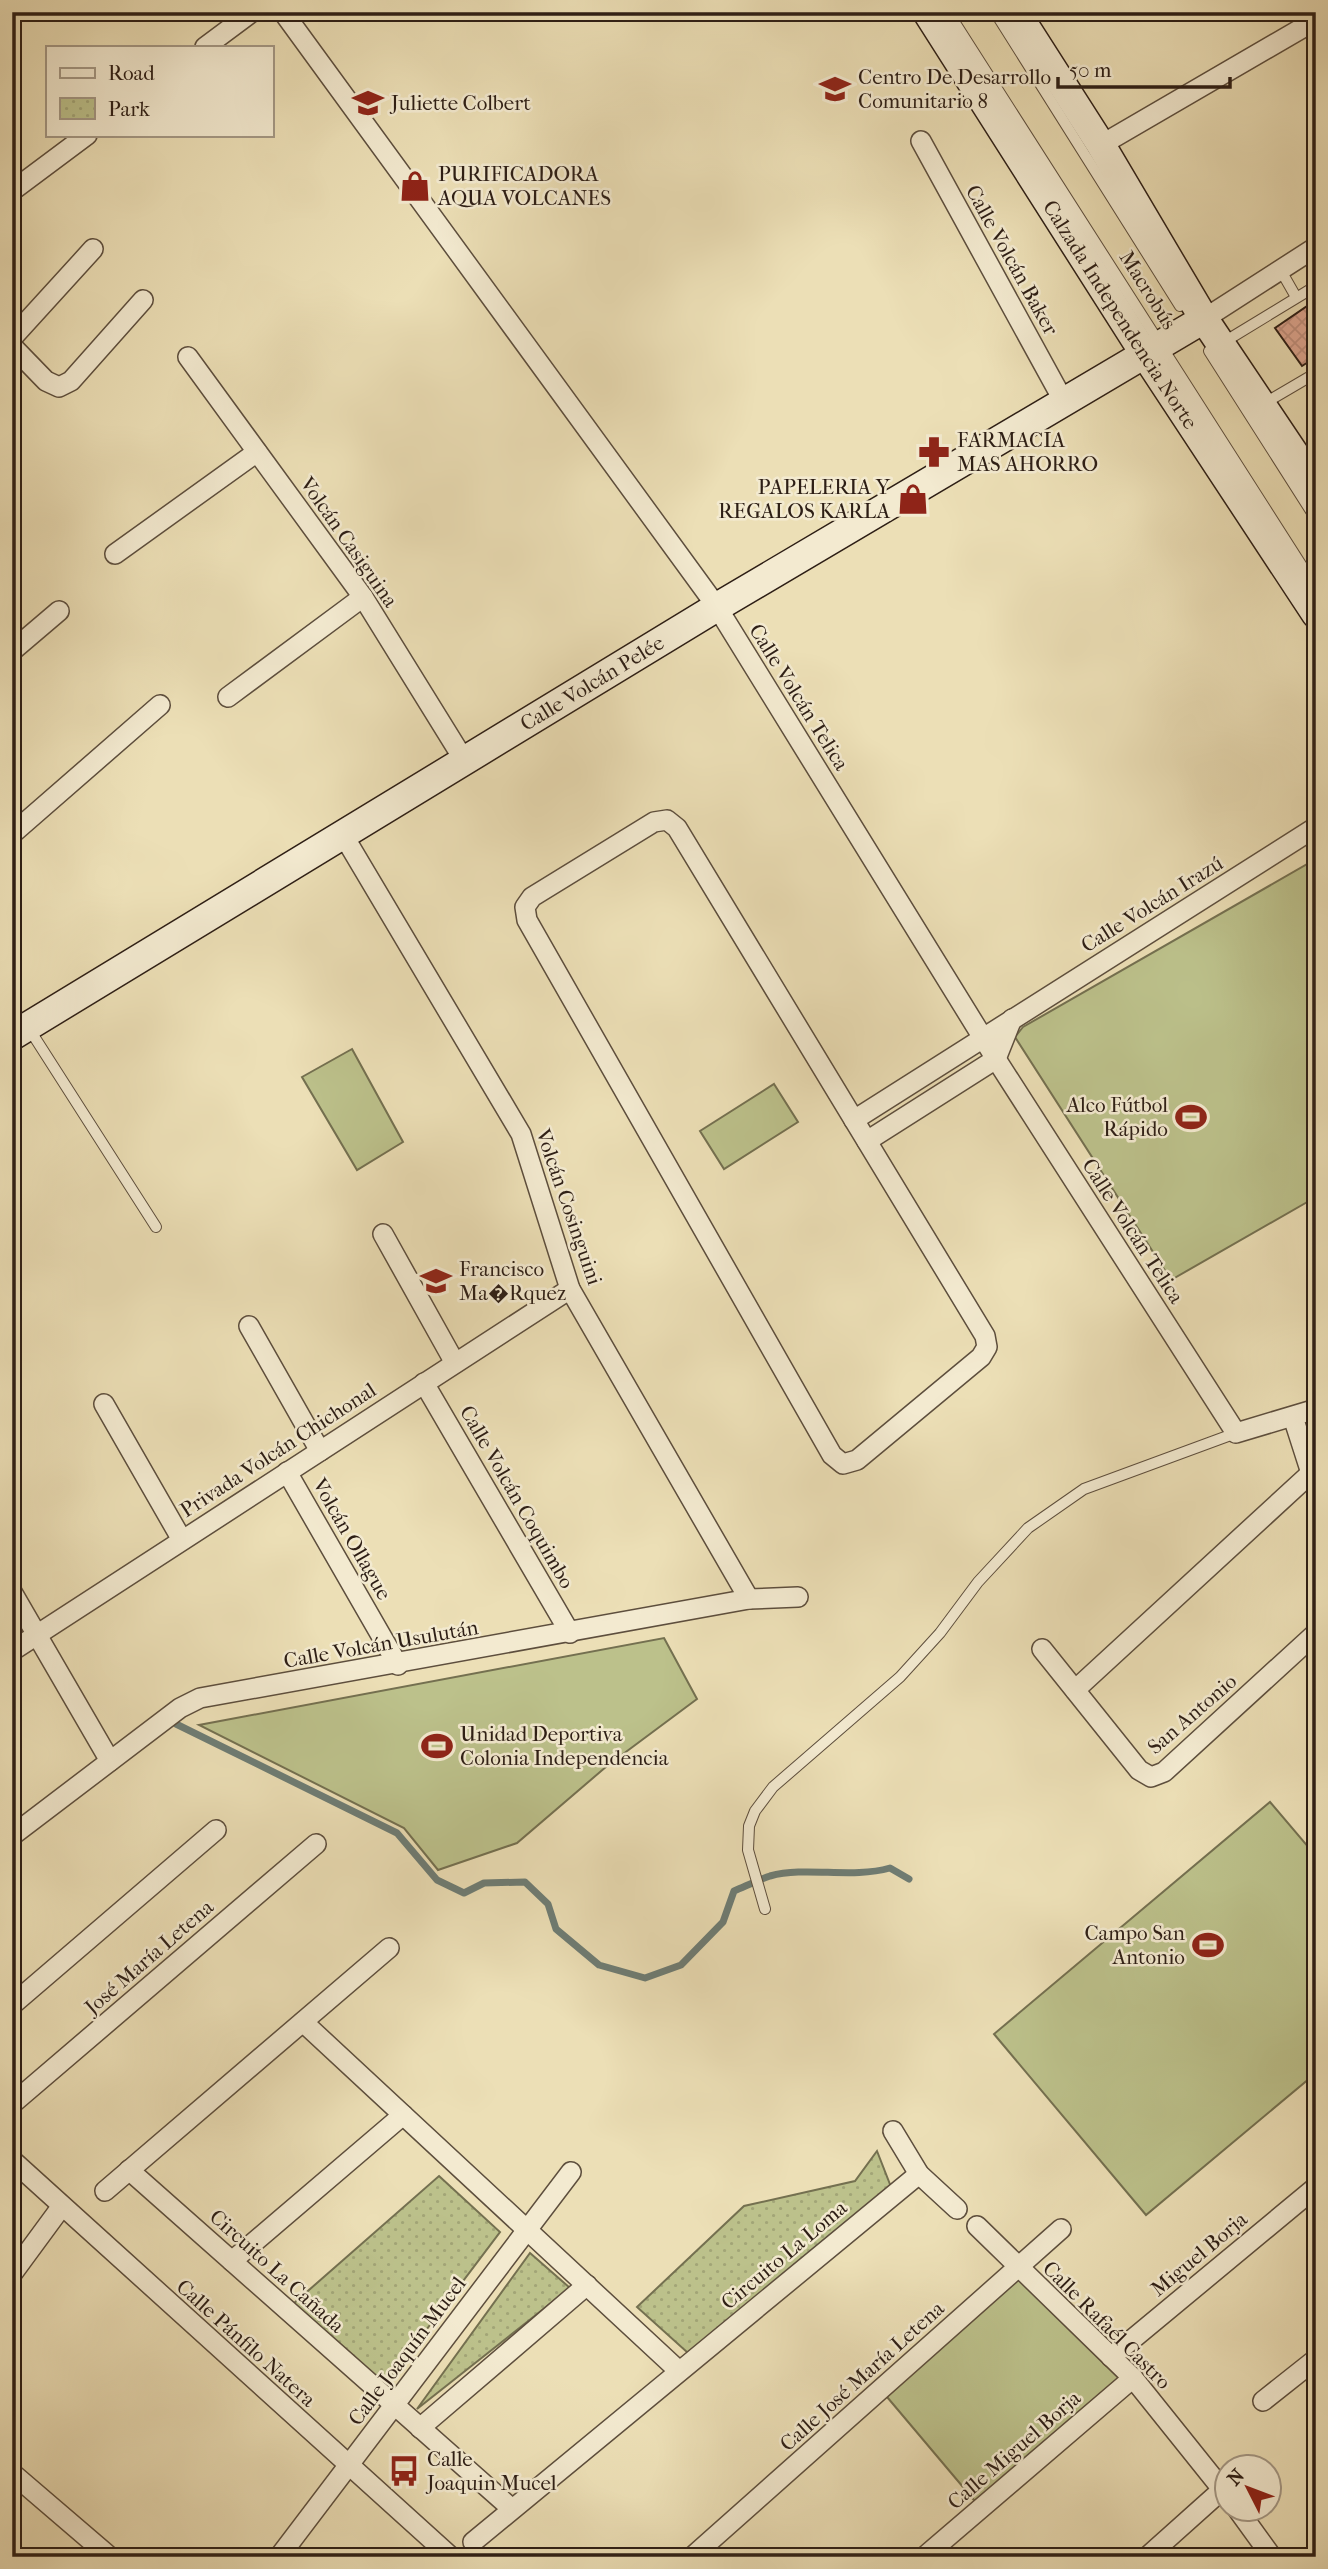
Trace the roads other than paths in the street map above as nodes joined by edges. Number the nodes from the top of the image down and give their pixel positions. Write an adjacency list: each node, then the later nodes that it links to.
1 (251, 12): 8 (street)
2 (283, 12): 33 (street, Calle Volcán Telica)
3 (928, 12): 19 (street, Calzada Independencia Norte)
4 (948, 12): 19 (lane, Macrobús)
5 (995, 12): 19 (lane, Macrobús)
6 (1016, 12): 11 (street, Calzada Independencia Norte)
7 (1316, 20): 11 (street)
8 (206, 46)
9 (86, 136): 12 (street)
10 (921, 141): 25 (street, Calle Volcán Baker)
11 (1101, 145): 19 (street, Calzada Independencia Norte)
12 (12, 191)
13 (1316, 247): 15 (street)
14 (93, 249): 20 (street)
15 (1280, 269): 17 (lane); 19 (street)
16 (1316, 286): 17 (lane)
17 (1296, 296): 21 (lane)
18 (143, 300): 22 (street)
19 (1175, 335): 21 (street, Calzada Independencia Norte); 25 (street, Calle Volcán Pelée); 29 (lane, Macrobús); 31 (lane, Macrobús); 35 (street, Calzada Independencia Norte)
20 (12, 338)
21 (1222, 344): 26 (street, Calzada Independencia Norte)
22 (12, 346)
23 (188, 357): 27 (street, Volcán Casiguina)
24 (1316, 373): 26 (lane)
25 (1063, 400): 33 (street, Calle Volcán Pelée)
26 (1262, 405): 28 (street, Calzada Independencia Norte)
27 (257, 452): 30 (street); 32 (street, Volcán Casiguina)
28 (1316, 486)
29 (1316, 519)
30 (115, 554)
31 (1316, 588)
32 (363, 597): 37 (street); 39 (street, Volcán Casiguina)
33 (717, 607): 39 (street, Calle Volcán Pelée); 45 (street, Calle Volcán Telica)
34 (59, 611): 36 (street)
35 (1316, 614)
36 (12, 651)
37 (228, 697)
38 (160, 705): 42 (street)
39 (464, 760): 41 (street, Calle Volcán Pelée)
40 (1316, 827): 43 (street, Calle Volcán Irazú)
41 (342, 833): 44 (street, Calle Volcán Pelée); 53 (street, Volcán Cosinguini)
42 (12, 834)
43 (1012, 1019): 45 (street, Calle Volcán Irazú); 46 (street)
44 (18, 1030): 51 (lane)
45 (983, 1037): 46 (street, Calle Volcán Telica); 47 (street, Calle Volcán Irazú)
46 (996, 1059): 49 (street); 60 (street, Calle Volcán Telica)
47 (883, 1100): 48 (street, Calle Volcán Irazú); 49 (street)
48 (854, 1120): 50 (street); 50 (street)
49 (897, 1123): 50 (street)
50 (867, 1141)
51 (156, 1227)
52 (383, 1234): 55 (street)
53 (570, 1289): 55 (street, Privada Volcán Chichonal); 67 (street, Volcán Cosinguini)
54 (249, 1326): 61 (street, Volcán Ollague)
55 (455, 1363): 56 (street, Privada Volcán Chichonal)
56 (424, 1383): 61 (street, Privada Volcán Chichonal); 68 (street, Calle Volcán Coquimbo)
57 (104, 1404): 64 (street)
58 (1316, 1409): 59 (street)
59 (1293, 1417): 60 (street); 63 (street)
60 (1236, 1433): 79 (lane)
61 (320, 1451): 62 (street, Privada Volcán Chichonal)
62 (287, 1472): 64 (street, Privada Volcán Chichonal); 73 (street, Volcán Ollague)
63 (1313, 1476): 74 (street)
64 (181, 1540): 70 (street, Privada Volcán Chichonal)
65 (12, 1592): 70 (street)
66 (798, 1597): 67 (street, Calle Volcán Usulután)
67 (748, 1599): 68 (street, Calle Volcán Usulután)
68 (570, 1633): 73 (street, Calle Volcán Usulután)
69 (1316, 1633): 74 (street, San Antonio)
70 (37, 1634): 72 (street, Privada Volcán Chichonal); 75 (street)
71 (1042, 1649): 74 (street, San Antonio)
72 (12, 1651)
73 (398, 1665): 75 (street, Calle Volcán Usulután)
74 (1075, 1690)
75 (110, 1761): 77 (street, Calle Volcán Usulután)
76 (216, 1830): 81 (street)
77 (13, 1835)
78 (316, 1844): 83 (street, José María Letena)
79 (765, 1909)
80 (389, 1948): 82 (street)
81 (12, 2005)
82 (303, 2022): 84 (street); 87 (street)
83 (12, 2104)
84 (403, 2115): 96 (street); 97 (street)
85 (893, 2131): 89 (street)
86 (12, 2160): 92 (street, Calle Pánfilo Natera)
87 (129, 2170): 91 (street); 97 (street, Circuito La Cañada)
88 (571, 2172): 96 (street, Calle Joaquín Mucel)
89 (919, 2174): 93 (street); 103 (street, Circuito La Loma)
90 (1316, 2187): 101 (street, Miguel Borja)
91 (105, 2191)
92 (62, 2206): 99 (street); 108 (street, Calle Pánfilo Natera)
93 (957, 2209)
94 (976, 2226): 98 (street, Calle Rafaél Castro)
95 (1061, 2229): 98 (street, Calle José María Letena)
96 (527, 2230): 100 (street); 106 (street, Calle Joaquín Mucel)
97 (232, 2261): 106 (street, Circuito La Cañada)
98 (1018, 2268): 101 (street, Calle Rafaél Castro); 118 (street, Calle José María Letena)
99 (12, 2274)
100 (587, 2285): 103 (street); 107 (street)
101 (1111, 2357): 104 (street, Calle Rafaél Castro)
102 (1314, 2364): 105 (street)
103 (679, 2371): 112 (street, Circuito La Loma)
104 (1133, 2378): 110 (street, Calle Rafaél Castro); 119 (street, Calle Miguel Borja)
105 (1264, 2401)
106 (394, 2405): 107 (street); 108 (street, Calle Joaquín Mucel)
107 (420, 2428): 112 (street)
108 (348, 2467): 116 (street, Calle Joaquín Mucel); 117 (street, Calle Pánfilo Natera)
109 (12, 2473): 115 (street)
110 (1212, 2476)
111 (1212, 2503): 120 (street)
112 (512, 2510): 114 (street, Circuito La Loma)
113 (1248, 2524): 121 (street)
114 (473, 2542)
115 (110, 2557)
116 (279, 2557)
117 (450, 2557)
118 (692, 2557)
119 (924, 2557)
120 (1147, 2557)
121 (1272, 2557)

